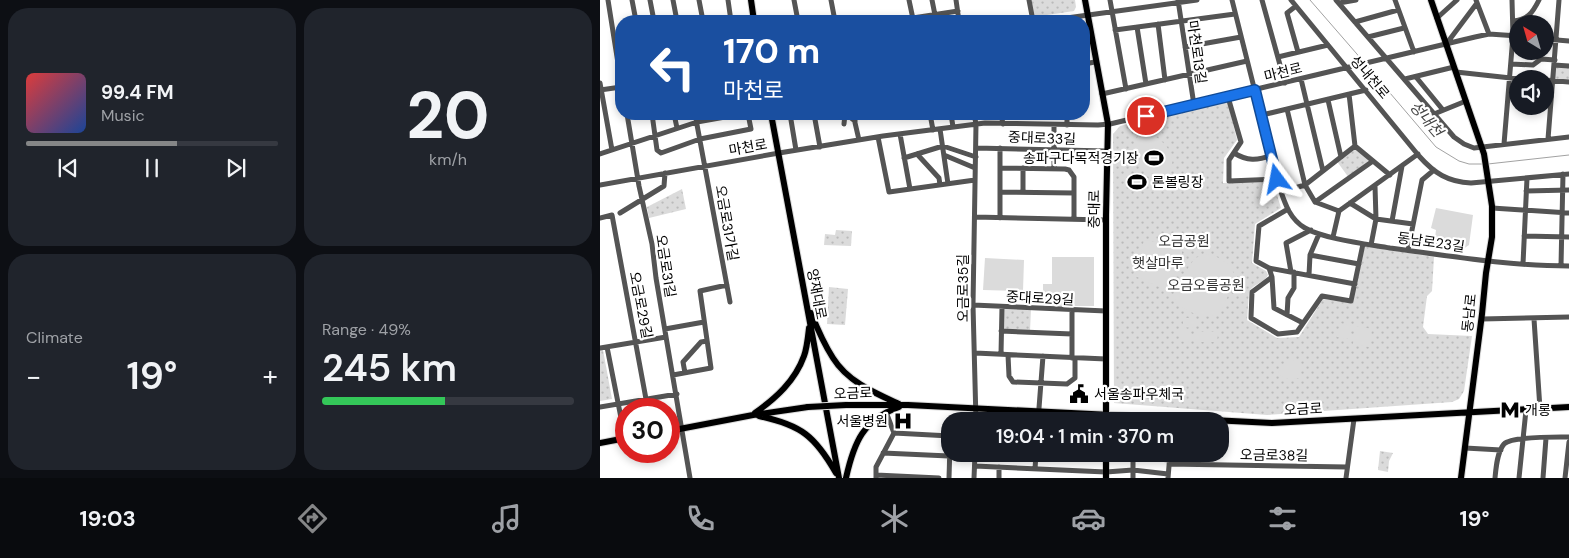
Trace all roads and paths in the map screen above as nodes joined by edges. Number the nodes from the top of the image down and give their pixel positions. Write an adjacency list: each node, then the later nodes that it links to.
1 (608, 0): 27 (street); 65 (street)
2 (632, 0): 36 (street)
3 (650, 0): 37 (street)
4 (673, 0): 38 (street)
5 (699, 0): 39 (street)
6 (728, 0): 40 (street)
7 (751, 0): 41 (main road)
8 (794, 0): 42 (street)
9 (831, 0): 43 (street)
10 (910, 0): 44 (street)
11 (932, 0): 45 (street)
12 (956, 0): 33 (street)
13 (1029, 0): 47 (street)
14 (1085, 0): 48 (main road, 중대로)
15 (1110, 0): 34 (street)
16 (1197, 0): 28 (street)
17 (1232, 0): 35 (street, 동남로23길)
18 (1262, 0): 71 (street)
19 (1291, 0): 31 (street, 성내천로)
20 (1356, 0): 29 (street)
21 (1394, 0): 32 (street)
22 (1431, 0): 51 (main road)
23 (1457, 0): 51 (street)
24 (1512, 0): 49 (street)
25 (1539, 0): 50 (street)
26 (1559, 0): 63 (street)
27 (600, 1)
28 (1178, 1): 34 (street); 52 (street, 마천로13길)
29 (1338, 1): 53 (street, 성내천로)
30 (1476, 1): 59 (street); 66 (street)
31 (1296, 6): 67 (street, 성내천로); 69 (street)
32 (1398, 10): 53 (street); 56 (street)
33 (958, 12): 45 (street); 46 (street)
34 (1112, 12): 48 (street); 57 (street)
35 (1235, 14): 52 (street); 61 (street, 동남로23길)
36 (635, 15)
37 (653, 15)
38 (676, 15)
39 (702, 15)
40 (731, 15)
41 (753, 15)
42 (797, 15)
43 (834, 15)
44 (912, 15)
45 (935, 15)
46 (958, 15)
47 (1032, 15)
48 (1087, 15)
49 (1513, 15)
50 (1530, 15)
51 (1437, 18): 66 (main road)
52 (1181, 21): 54 (street); 68 (street, 마천로13길)
53 (1355, 22): 62 (street, 성내천로)
54 (1158, 24): 55 (street); 89 (street)
55 (1137, 27): 57 (street); 94 (street)
56 (1404, 28): 62 (street); 70 (street)
57 (1116, 30): 96 (street)
58 (1090, 31): 75 (main road, 중대로)
59 (1488, 34): 60 (street, 마천로); 66 (street, 마천로)
60 (1509, 36)
61 (1241, 37): 68 (street); 74 (street, 동남로23길)
62 (1368, 37): 72 (street, 성내천로)
63 (1556, 40): 64 (street); 76 (street)
64 (1569, 41)
65 (615, 44)
66 (1446, 44): 70 (street, 마천로); 81 (main road)
67 (1328, 45): 69 (street); 80 (street, 성내천로)
68 (1185, 47): 84 (street, 마천로13길)
69 (1298, 52): 71 (street)
70 (1414, 52): 72 (street, 마천로)
71 (1278, 57): 93 (street)
72 (1386, 58): 80 (street, 마천로); 88 (street, 성내천로)
73 (1511, 60): 78 (street)
74 (1247, 61): 84 (street); 98 (street, 동남로23길)
75 (1096, 62): 77 (street); 100 (main road, 중대로)
76 (1555, 62): 78 (street); 79 (street); 83 (street)
77 (1090, 63)
78 (1510, 64): 82 (street)
79 (1569, 66)
80 (1348, 67): 87 (street, 마천로); 99 (street, 성내천로)
81 (1455, 70): 85 (street); 86 (street); 104 (main road)
82 (1510, 70)
83 (1554, 72)
84 (1189, 74): 89 (street); 105 (street, 마천로13길)
85 (1416, 77): 88 (street); 108 (street)
86 (1509, 78): 146 (street)
87 (1301, 79): 93 (street, 마천로); 106 (street)
88 (1405, 79): 109 (street, 성내천로)
89 (1165, 80): 94 (street)
90 (1554, 81): 91 (street)
91 (1569, 82)
92 (600, 83): 97 (street)
93 (1285, 83): 98 (street, 마천로)
94 (1146, 84): 96 (street)
95 (615, 87): 97 (street)
96 (1126, 89): 100 (street)
97 (601, 90): 153 (street)
98 (1255, 90): 102 (street, 마천로); 110 (street, 동남로23길)
99 (1366, 90): 101 (street); 161 (street, 성내천로)
100 (1102, 94): 132 (main road, 중대로)
101 (1349, 94): 103 (street); 148 (street)
102 (1228, 97): 105 (street, 마천로); 158 (street)
103 (1328, 100): 106 (street); 165 (street)
104 (1466, 101): 108 (street); 149 (main road)
105 (1194, 105): 132 (street, 마천로)
106 (1306, 105): 107 (street); 175 (street)
107 (1286, 109): 110 (street); 187 (street)
108 (1443, 110): 109 (street)
109 (1434, 114): 149 (street, 성내천로)
110 (1262, 115): 163 (street, 동남로23길)
111 (1550, 115): 143 (street)
112 (628, 120): 145 (street, 오금로31길)
113 (653, 120): 139 (street)
114 (675, 120): 135 (street)
115 (705, 120): 127 (street)
116 (749, 120): 142 (street)
117 (772, 120): 157 (main road, 양재대로)
118 (791, 120): 154 (street)
119 (815, 120): 150 (street)
120 (845, 120): 128 (street)
121 (931, 120): 137 (street)
122 (952, 120): 134 (street)
123 (975, 120): 129 (street, 오금로35길)
124 (1002, 120): 130 (street)
125 (1067, 120): 133 (street)
126 (855, 121): 144 (street)
127 (696, 122): 135 (street); 142 (street, 오금로31가길)
128 (844, 124)
129 (976, 124): 130 (street, 마천로); 134 (street, 마천로); 151 (street, 오금로35길)
130 (1003, 124): 131 (street, 마천로)
131 (1054, 124): 133 (street, 마천로); 155 (street)
132 (1108, 124): 133 (street, 마천로); 156 (main road, 중대로)
133 (1067, 125)
134 (953, 127): 136 (street, 마천로)
135 (676, 128): 139 (street)
136 (940, 129): 137 (street, 마천로); 147 (street)
137 (933, 130): 138 (street, 마천로)
138 (900, 134): 140 (street, 마천로); 166 (street)
139 (656, 136): 142 (street); 145 (street)
140 (878, 137): 144 (street, 마천로); 189 (street)
141 (1569, 137): 143 (street, 성내천로)
142 (700, 139): 168 (street, 오금로31가길)
143 (1548, 139): 146 (street, 성내천로)
144 (859, 140): 150 (street, 마천로)
145 (632, 144): 153 (street); 179 (street, 오금로31길)
146 (1504, 144): 149 (street, 성내천로)
147 (943, 146): 160 (street); 162 (street); 164 (street)
148 (1355, 146): 165 (street); 167 (street)
149 (1481, 146): 183 (main road, 동남로)
150 (820, 147): 154 (street, 마천로)
151 (976, 148): 152 (street, 중대로33길); 164 (street, 오금로35길)
152 (1000, 148): 155 (street, 중대로33길); 171 (street)
153 (612, 150): 159 (street)
154 (796, 150): 157 (street, 마천로)
155 (1054, 150): 156 (street, 중대로33길); 173 (street)
156 (1107, 151): 211 (main road, 중대로)
157 (779, 153): 168 (street, 마천로); 235 (main road, 양재대로)
158 (1234, 153): 163 (street); 181 (street)
159 (600, 154)
160 (917, 154): 166 (street); 186 (street)
161 (1418, 154): 169 (street); 174 (street, 성내천로)
162 (944, 155): 170 (street); 184 (street)
163 (1272, 156): 181 (street, 동남로23길)
164 (976, 157): 170 (street, 오금로35길)
165 (1341, 157): 175 (street)
166 (904, 158): 189 (street)
167 (1373, 161): 178 (street); 197 (street)
168 (705, 166): 176 (street, 마천로); 234 (street, 오금로31가길)
169 (1402, 166): 178 (street); 212 (street)
170 (976, 168): 182 (street, 오금로35길)
171 (1001, 168): 172 (street); 192 (street)
172 (1023, 168): 173 (street); 193 (street)
173 (1054, 168): 195 (street)
174 (1434, 170): 183 (street, 성내천로); 213 (street)
175 (1323, 171): 187 (street)
176 (665, 173): 179 (street, 마천로); 196 (street)
177 (1566, 174): 180 (street, 성내천로); 190 (street)
178 (1390, 175): 188 (street)
179 (638, 178): 185 (street, 마천로); 196 (street, 오금로31길)
180 (1527, 178): 183 (street, 성내천로); 191 (street)
181 (1277, 179): 194 (street, 동남로23길)
182 (975, 180): 184 (street); 206 (street, 오금로35길)
183 (1488, 181): 199 (main road, 동남로)
184 (948, 184): 186 (street)
185 (600, 185)
186 (940, 185): 189 (street)
187 (1305, 185): 194 (street); 197 (street)
188 (1375, 186): 198 (street); 210 (street)
189 (910, 189)
190 (1566, 190): 191 (street); 203 (street)
191 (1526, 191): 201 (street)
192 (1000, 192): 193 (street); 208 (street)
193 (1023, 192): 195 (street)
194 (1281, 192): 200 (street, 동남로23길)
195 (1074, 194): 209 (street)
196 (642, 200): 204 (street); 248 (street, 오금로31길)
197 (1315, 202): 202 (street)
198 (1350, 203): 202 (street); 210 (street)
199 (1492, 208): 201 (street); 224 (main road, 동남로)
200 (1288, 209): 214 (street, 동남로23길); 229 (street)
201 (1526, 210): 203 (street); 216 (street)
202 (1339, 211): 218 (street)
203 (1562, 212): 205 (street); 217 (street)
204 (620, 213)
205 (1569, 213)
206 (975, 217): 208 (street); 237 (street, 오금로35길)
207 (600, 218): 253 (street, 오금로29길)
208 (1000, 218): 209 (street)
209 (1074, 219): 211 (street)
210 (1376, 219): 212 (street); 221 (street)
211 (1106, 220): 240 (main road, 중대로)
212 (1392, 221): 213 (street)
213 (1413, 224): 222 (street)
214 (1311, 230): 215 (street, 동남로23길); 230 (street)
215 (1319, 234): 218 (street, 동남로23길); 223 (street)
216 (1524, 236): 217 (street); 226 (street)
217 (1562, 236): 219 (street); 227 (street)
218 (1333, 237): 220 (street, 동남로23길)
219 (1569, 237)
220 (1363, 244): 221 (street, 동남로23길); 225 (street)
221 (1371, 245): 222 (street, 동남로23길)
222 (1408, 250): 224 (street, 동남로23길)
223 (1310, 255): 225 (street); 231 (street)
224 (1488, 262): 226 (street, 동남로23길); 243 (main road, 동남로)
225 (1359, 264): 233 (street)
226 (1523, 264): 227 (street, 동남로23길)
227 (1561, 266): 228 (street, 동남로23길)
228 (1569, 266)
229 (1269, 268): 230 (street); 232 (street)
230 (1292, 272): 231 (street); 241 (street)
231 (1309, 276): 233 (street)
232 (1272, 277): 241 (street); 247 (street)
233 (1355, 284): 247 (street)
234 (727, 285): 236 (street, 오금로31가길); 245 (street)
235 (806, 299): 246 (main road, 양재대로); 270 (main road)
236 (730, 302)
237 (973, 305): 238 (street, 중대로29길); 256 (street, 오금로35길)
238 (1002, 307): 239 (street, 중대로29길); 249 (street)
239 (1072, 310): 240 (street, 중대로29길); 250 (street)
240 (1106, 311): 261 (main road, 중대로)
241 (1287, 315): 247 (street)
242 (1569, 317): 244 (street)
243 (1482, 319): 244 (street); 279 (main road, 동남로)
244 (1534, 319): 274 (street)
245 (704, 322): 248 (street); 252 (street)
246 (810, 322): 280 (main road); 314 (main road, 양재대로)
247 (1304, 323)
248 (665, 329): 251 (street, 오금로31길)
249 (1001, 331): 250 (street); 257 (street)
250 (1072, 334): 260 (street)
251 (666, 337): 253 (street); 263 (street, 오금로31길)
252 (707, 341): 262 (street); 262 (street)
253 (636, 342): 254 (street); 267 (street, 오금로29길)
254 (607, 347): 255 (street); 266 (street)
255 (600, 348)
256 (975, 353): 257 (street); 273 (street, 오금로35길)
257 (1002, 354): 258 (street)
258 (1008, 355): 259 (street); 264 (street)
259 (1043, 356): 260 (street); 264 (street)
260 (1073, 358): 261 (street); 264 (street)
261 (1106, 359): 278 (main road, 중대로)
262 (685, 373): 263 (street)
263 (673, 375): 265 (street, 오금로31길)
264 (1041, 384): 277 (street)
265 (677, 394): 268 (street); 284 (street, 오금로31길)
266 (617, 398)
267 (646, 398)
268 (652, 398)
269 (615, 404): 271 (street)
270 (903, 405): 273 (main road, 오금로); 276 (main road); 280 (main road, 오금로, bridge)
271 (600, 407)
272 (1569, 408): 274 (main road, 오금로)
273 (976, 409): 277 (main road, 오금로)
274 (1540, 409): 275 (main road, 오금로)
275 (1526, 410): 279 (main road, 오금로); 289 (street)
276 (886, 412): 285 (street); 315 (main road)
277 (1039, 412)
278 (1106, 412)
279 (1470, 413): 281 (main road, 오금로); 293 (main road, 동남로)
280 (753, 415): 284 (main road, 오금로); 314 (main road)
281 (1354, 419): 282 (main road, 오금로); 306 (street)
282 (1229, 422)
283 (680, 429): 284 (main road, 오금로)
284 (683, 429): 313 (street, 오금로31길)
285 (894, 432): 286 (street); 295 (street)
286 (941, 435)
287 (1569, 437): 288 (street)
288 (1546, 438): 289 (street); 326 (street)
289 (1524, 439): 294 (street); 325 (street)
290 (615, 440): 292 (main road)
291 (1569, 442): 327 (street)
292 (600, 443)
293 (1465, 448): 294 (street); 323 (main road, 동남로)
294 (1502, 450): 324 (street)
295 (883, 453): 296 (street); 311 (street)
296 (941, 456)
297 (949, 462): 317 (street)
298 (975, 462): 304 (street)
299 (1035, 462): 307 (street)
300 (1106, 462): 310 (main road)
301 (1133, 462): 308 (street)
302 (1170, 462): 312 (street)
303 (1229, 462): 306 (street, 오금로38길)
304 (975, 466): 305 (street); 318 (street)
305 (999, 467): 307 (street); 319 (street)
306 (1348, 467): 322 (street)
307 (1035, 469): 309 (street)
308 (1133, 470): 310 (street); 312 (street); 321 (street)
309 (1081, 471): 310 (street); 320 (street)
310 (1106, 475)
311 (876, 476): 316 (street)
312 (1168, 476)
313 (690, 478)
314 (839, 478)
315 (846, 478)
316 (939, 478)
317 (949, 478)
318 (974, 478)
319 (999, 478)
320 (1081, 478)
321 (1133, 478)
322 (1346, 478)
323 (1462, 478)
324 (1496, 478)
325 (1519, 478)
326 (1543, 478)
327 (1565, 478)

